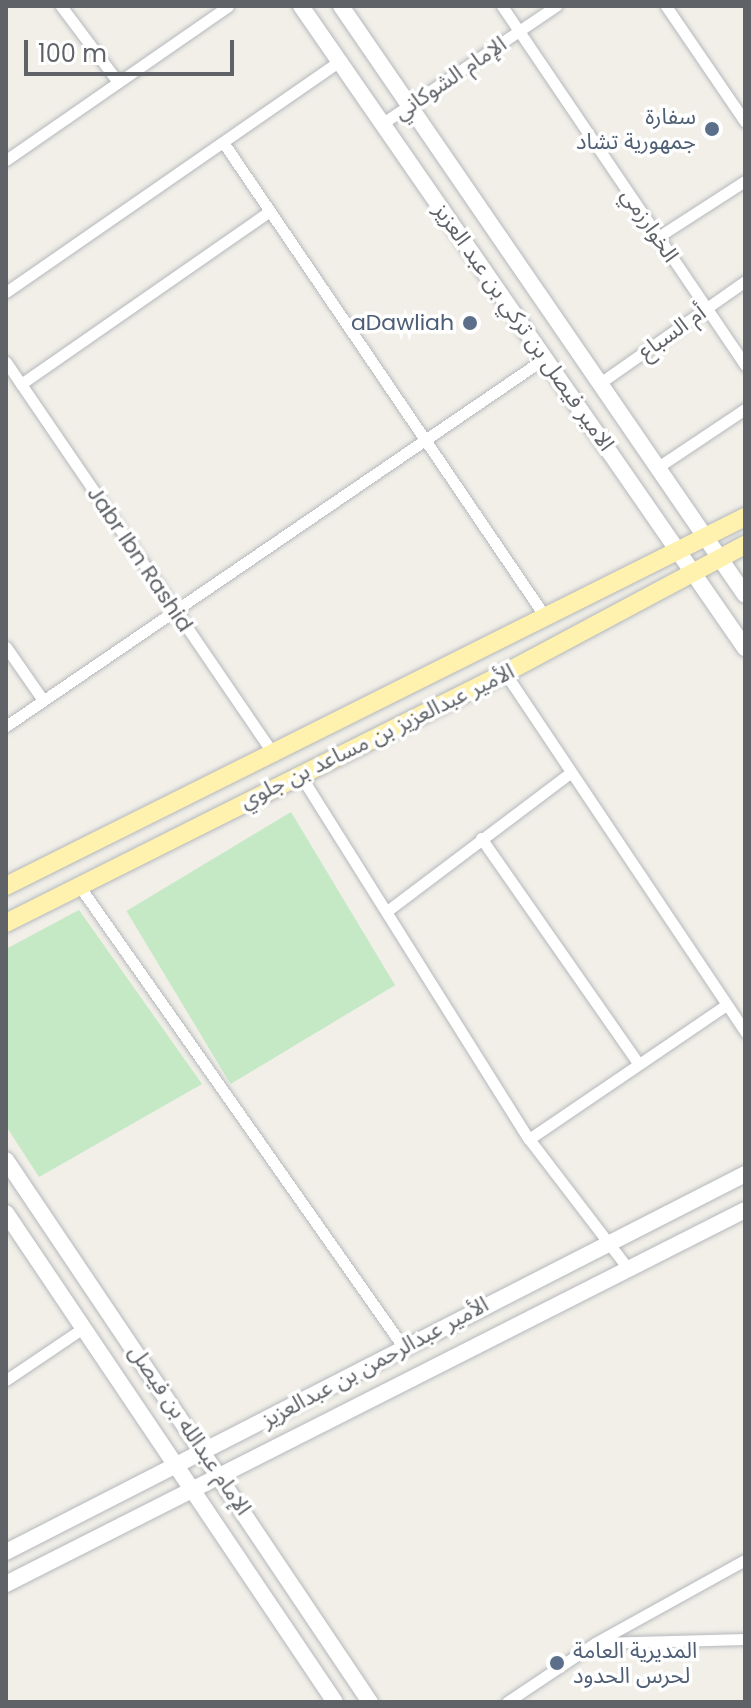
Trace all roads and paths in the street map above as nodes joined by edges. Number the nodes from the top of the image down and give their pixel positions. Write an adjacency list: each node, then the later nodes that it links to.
1 (61, 6): 10 (street)
2 (228, 6): 10 (street)
3 (301, 6): 9 (street, الامير فيصل بن تركي بن عبد العزيز)
4 (341, 6): 11 (street, الامير فيصل بن تركي بن عبد العزيز)
5 (502, 6): 8 (street, الخوارزمي)
6 (556, 6): 8 (street, الإمام الشوكاني)
7 (666, 6): 12 (street)
8 (519, 31): 11 (street, الإمام الشوكاني); 18 (street, الخوارزمي)
9 (340, 61): 13 (street, الامير فيصل بن تركي بن عبد العزيز); 14 (street)
10 (118, 82): 15 (street)
11 (410, 106): 13 (street, الإمام الشوكاني); 25 (street, الامير فيصل بن تركي بن عبد العزيز)
12 (745, 122)
13 (383, 123): 22 (street, الامير فيصل بن تركي بن عبد العزيز)
14 (223, 142): 17 (street); 20 (street)
15 (6, 160)
16 (745, 181): 18 (street)
17 (270, 211): 26 (street); 28 (street)
18 (658, 237): 21 (street, الخوارزمي)
19 (745, 281): 21 (street, أم السباع)
20 (6, 292)
21 (706, 308): 24 (street, الخوارزمي); 25 (street, أم السباع)
22 (545, 358): 28 (street); 33 (street, الامير فيصل بن تركي بن عبد العزيز)
23 (6, 362): 26 (street, Jabr Ibn Rashid)
24 (745, 365)
25 (600, 383): 29 (street, الامير فيصل بن تركي بن عبد العزيز)
26 (21, 384): 37 (street, Jabr Ibn Rashid)
27 (745, 409): 29 (street)
28 (427, 439): 37 (street); 38 (street)
29 (658, 467): 31 (street, الامير فيصل بن تركي بن عبد العزيز)
30 (745, 517): 31 (main road, الأمير عبدالعزيز بن مساعد بن جلوي)
31 (708, 537): 33 (main road, الأمير عبدالعزيز بن مساعد بن جلوي); 34 (street, الامير فيصل بن تركي بن عبد العزيز)
32 (745, 545): 34 (main road, الأمير عبدالعزيز بن مساعد بن جلوي)
33 (680, 552): 35 (street, الامير فيصل بن تركي بن عبد العزيز); 38 (main road, الأمير عبدالعزيز بن مساعد بن جلوي)
34 (723, 556): 35 (main road, الأمير عبدالعزيز بن مساعد بن جلوي); 36 (street, الامير فيصل بن تركي بن عبد العزيز)
35 (693, 572): 40 (street, الامير فيصل بن تركي بن عبد العزيز); 41 (main road, الأمير عبدالعزيز بن مساعد بن جلوي)
36 (745, 595)
37 (175, 610): 42 (street); 44 (street, Jabr Ibn Rashid)
38 (546, 618): 44 (main road, الأمير عبدالعزيز بن مساعد بن جلوي)
39 (6, 647): 42 (street)
40 (745, 648)
41 (505, 673): 45 (main road, الأمير عبدالعزيز بن مساعد بن جلوي); 46 (street)
42 (43, 700): 43 (street)
43 (6, 726)
44 (274, 755): 48 (main road, الأمير عبدالعزيز بن مساعد بن جلوي)
45 (298, 773): 49 (main road, الأمير عبدالعزيز بن مساعد بن جلوي); 50 (street)
46 (569, 774): 47 (street); 52 (street)
47 (481, 838): 50 (street); 54 (street)
48 (6, 886)
49 (80, 887): 51 (main road, الأمير عبدالعزيز بن مساعد بن جلوي); 66 (street)
50 (387, 911): 55 (street)
51 (6, 923)
52 (726, 1005): 53 (street); 54 (street)
53 (745, 1032)
54 (638, 1063): 55 (street)
55 (529, 1139): 61 (street)
56 (6, 1160): 58 (street, الإمام عبدالله بن فيصل)
57 (745, 1174): 61 (street, الأمير عبدالرحمن بن عبدالعزيز)
58 (22, 1183): 60 (street); 62 (street, الإمام عبدالله بن فيصل)
59 (745, 1210): 64 (street, الأمير عبدالرحمن بن عبدالعزيز)
60 (6, 1211): 63 (street, الإمام عبدالله بن فيصل)
61 (607, 1241): 64 (street); 66 (street, الأمير عبدالرحمن بن عبدالعزيز)
62 (63, 1244): 63 (street); 68 (street, الإمام عبدالله بن فيصل)
63 (40, 1263): 65 (street, الإمام عبدالله بن فيصل)
64 (627, 1267): 70 (street, الأمير عبدالرحمن بن عبدالعزيز)
65 (83, 1328): 67 (street); 69 (street, الإمام عبدالله بن فيصل)
66 (404, 1348): 68 (street, الأمير عبدالرحمن بن عبدالعزيز)
67 (6, 1380)
68 (205, 1451): 69 (street, الأمير عبدالرحمن بن عبدالعزيز); 70 (street, الإمام عبدالله بن فيصل)
69 (175, 1468): 71 (street, الإمام عبدالله بن فيصل); 72 (street, الأمير عبدالرحمن بن عبدالعزيز)
70 (222, 1476): 71 (street, الأمير عبدالرحمن بن عبدالعزيز); 78 (street, الإمام عبدالله بن فيصل)
71 (192, 1492): 74 (street, الأمير عبدالرحمن بن عبدالعزيز); 77 (street, الإمام عبدالله بن فيصل)
72 (6, 1552)
73 (745, 1560): 76 (street)
74 (6, 1584)
75 (745, 1639): 76 (street)
76 (595, 1643): 79 (street)
77 (335, 1702)
78 (370, 1702)
79 (507, 1702)

